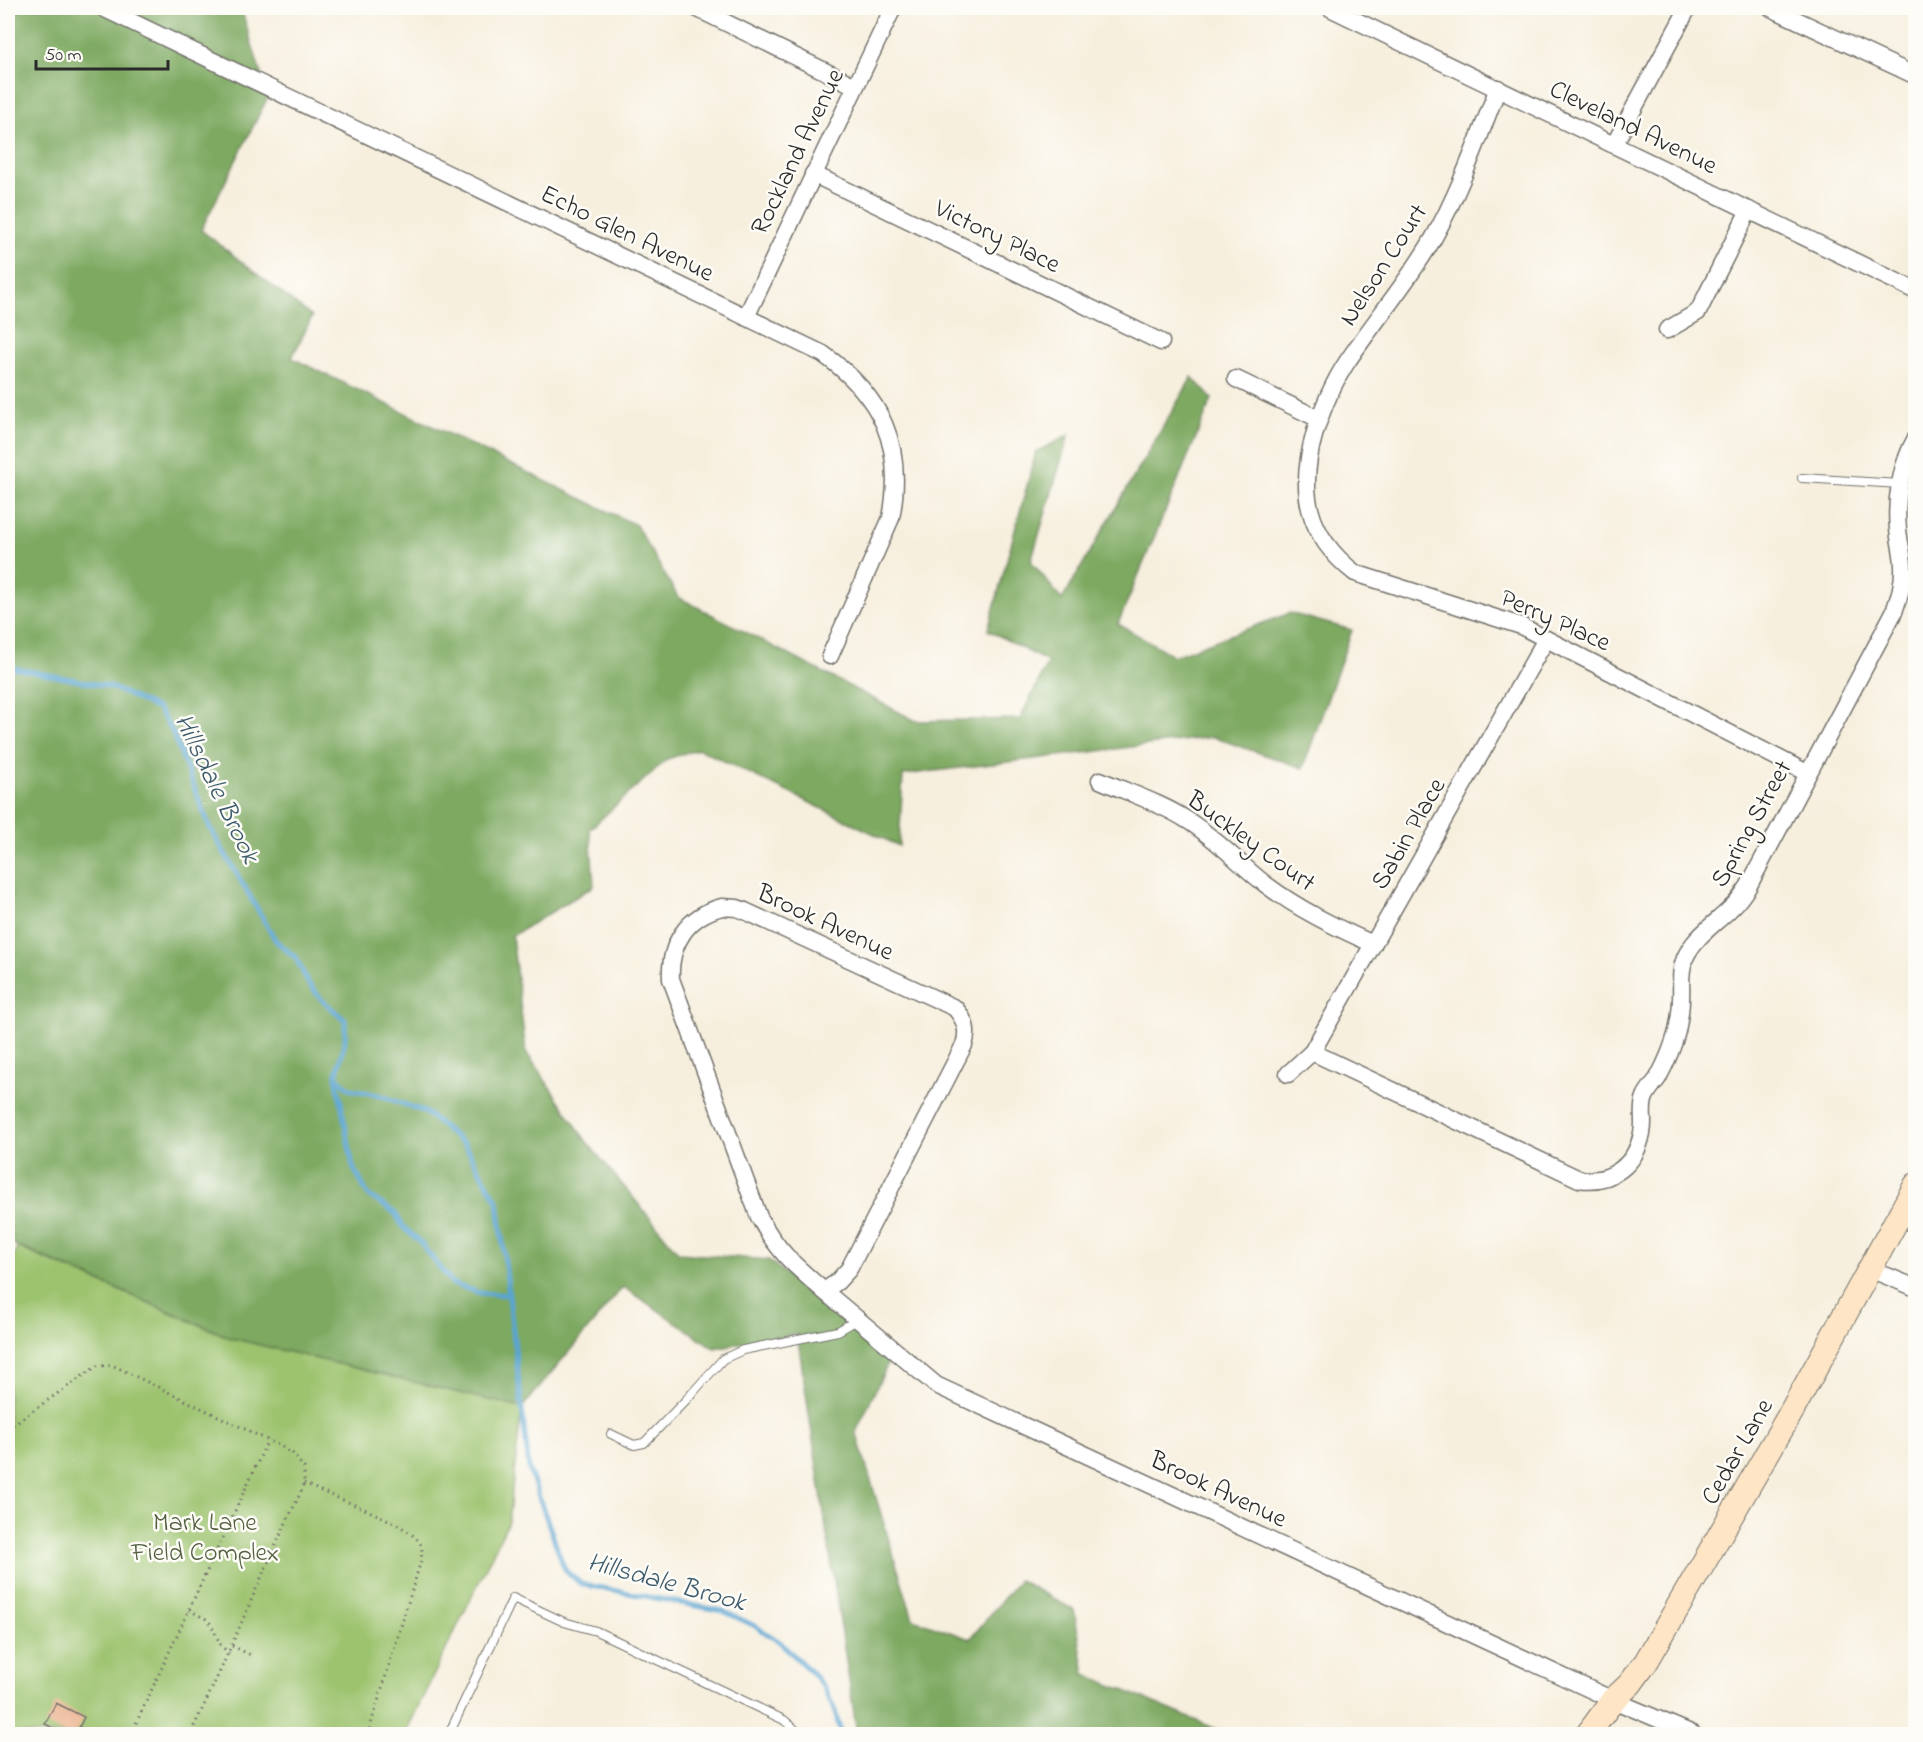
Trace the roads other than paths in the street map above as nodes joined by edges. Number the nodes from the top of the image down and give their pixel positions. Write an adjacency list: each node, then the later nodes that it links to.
1 (104, 8): 14 (street, Echo Glen Avenue)
2 (696, 8): 8 (street)
3 (893, 8): 8 (street, Rockland Avenue)
4 (1330, 8): 9 (street, Cleveland Avenue)
5 (1688, 8): 10 (street)
6 (1771, 8): 7 (street)
7 (1916, 76)
8 (855, 86): 11 (street, Rockland Avenue)
9 (1498, 88): 10 (street, Cleveland Avenue); 18 (street, Nelson Court)
10 (1614, 145): 12 (street, Cleveland Avenue)
11 (813, 174): 14 (street, Rockland Avenue); 16 (street, Victory Place)
12 (1749, 210): 13 (street, Cleveland Avenue); 15 (street)
13 (1916, 291)
14 (746, 316): 24 (street, Echo Glen Avenue)
15 (1667, 330)
16 (1161, 342)
17 (1236, 378): 18 (street)
18 (1319, 419): 20 (street, Nelson Court)
19 (1916, 438): 22 (street, Spring Street)
20 (1307, 465): 23 (street, Perry Place)
21 (1802, 478): 22 (lane)
22 (1900, 484): 25 (street, Spring Street)
23 (1546, 639): 25 (street, Perry Place); 27 (street, Sabin Place)
24 (830, 656)
25 (1807, 773): 28 (street, Spring Street)
26 (1100, 780): 27 (street, Buckley Court)
27 (1373, 944): 28 (street, Sabin Place)
28 (1312, 1052): 29 (street)
29 (1287, 1074)
30 (1916, 1185): 31 (street, Cedar Lane)
31 (1870, 1269): 32 (street); 36 (street, Cedar Lane)
32 (1916, 1288)
33 (824, 1291): 33 (street, Brook Avenue); 34 (street, Brook Avenue)
34 (857, 1320): 35 (lane); 36 (street, Brook Avenue)
35 (611, 1434)
36 (1613, 1700): 39 (street, Cedar Lane); 40 (street, Brook Avenue)
37 (449, 1734): 38 (lane)
38 (800, 1734)
39 (1588, 1734)
40 (1693, 1734)

